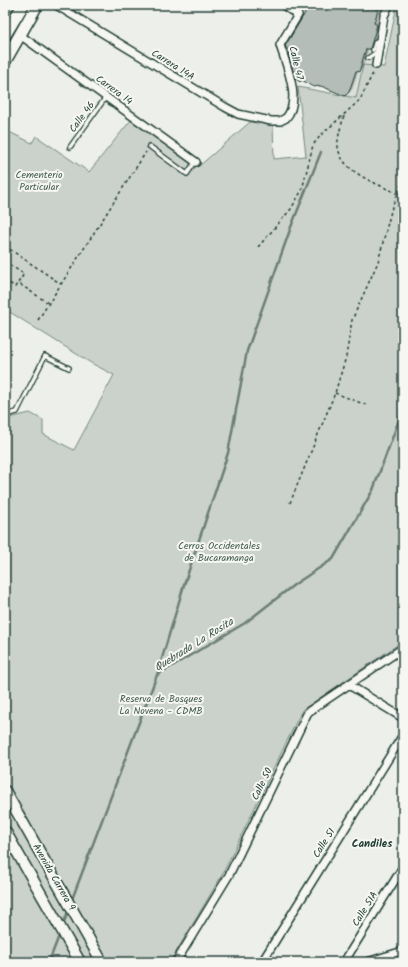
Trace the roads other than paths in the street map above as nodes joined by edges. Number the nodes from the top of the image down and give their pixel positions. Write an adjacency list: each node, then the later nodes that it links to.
1 (23, 5): 6 (main road)
2 (37, 5): 7 (main road)
3 (56, 5): 13 (street, Carrera 14A)
4 (282, 5): 13 (street, Calle 47)
5 (389, 5): 8 (street)
6 (6, 29)
7 (20, 35): 10 (main road); 12 (street, Carrera 14)
8 (375, 51): 9 (lane); 11 (street)
9 (368, 58)
10 (5, 61)
11 (376, 66)
12 (106, 97): 15 (lane, Calle 46); 16 (street, Carrera 14)
13 (286, 118)
14 (149, 146): 16 (lane)
15 (70, 147)
16 (196, 162)
17 (69, 368): 18 (lane)
18 (5, 415)
19 (403, 648): 20 (street, Calle 50)
20 (349, 685): 21 (street); 29 (street, Calle 50)
21 (403, 718)
22 (403, 735): 30 (street, Calle 51)
23 (5, 791): 28 (main road, Avenida Carrera 9)
24 (5, 830): 27 (main road, Avenida Carrera 9)
25 (403, 867): 31 (street, Calle 51A)
26 (403, 951): 32 (street)
27 (80, 962)
28 (102, 962)
29 (176, 962)
30 (262, 962)
31 (344, 962)
32 (367, 962)

